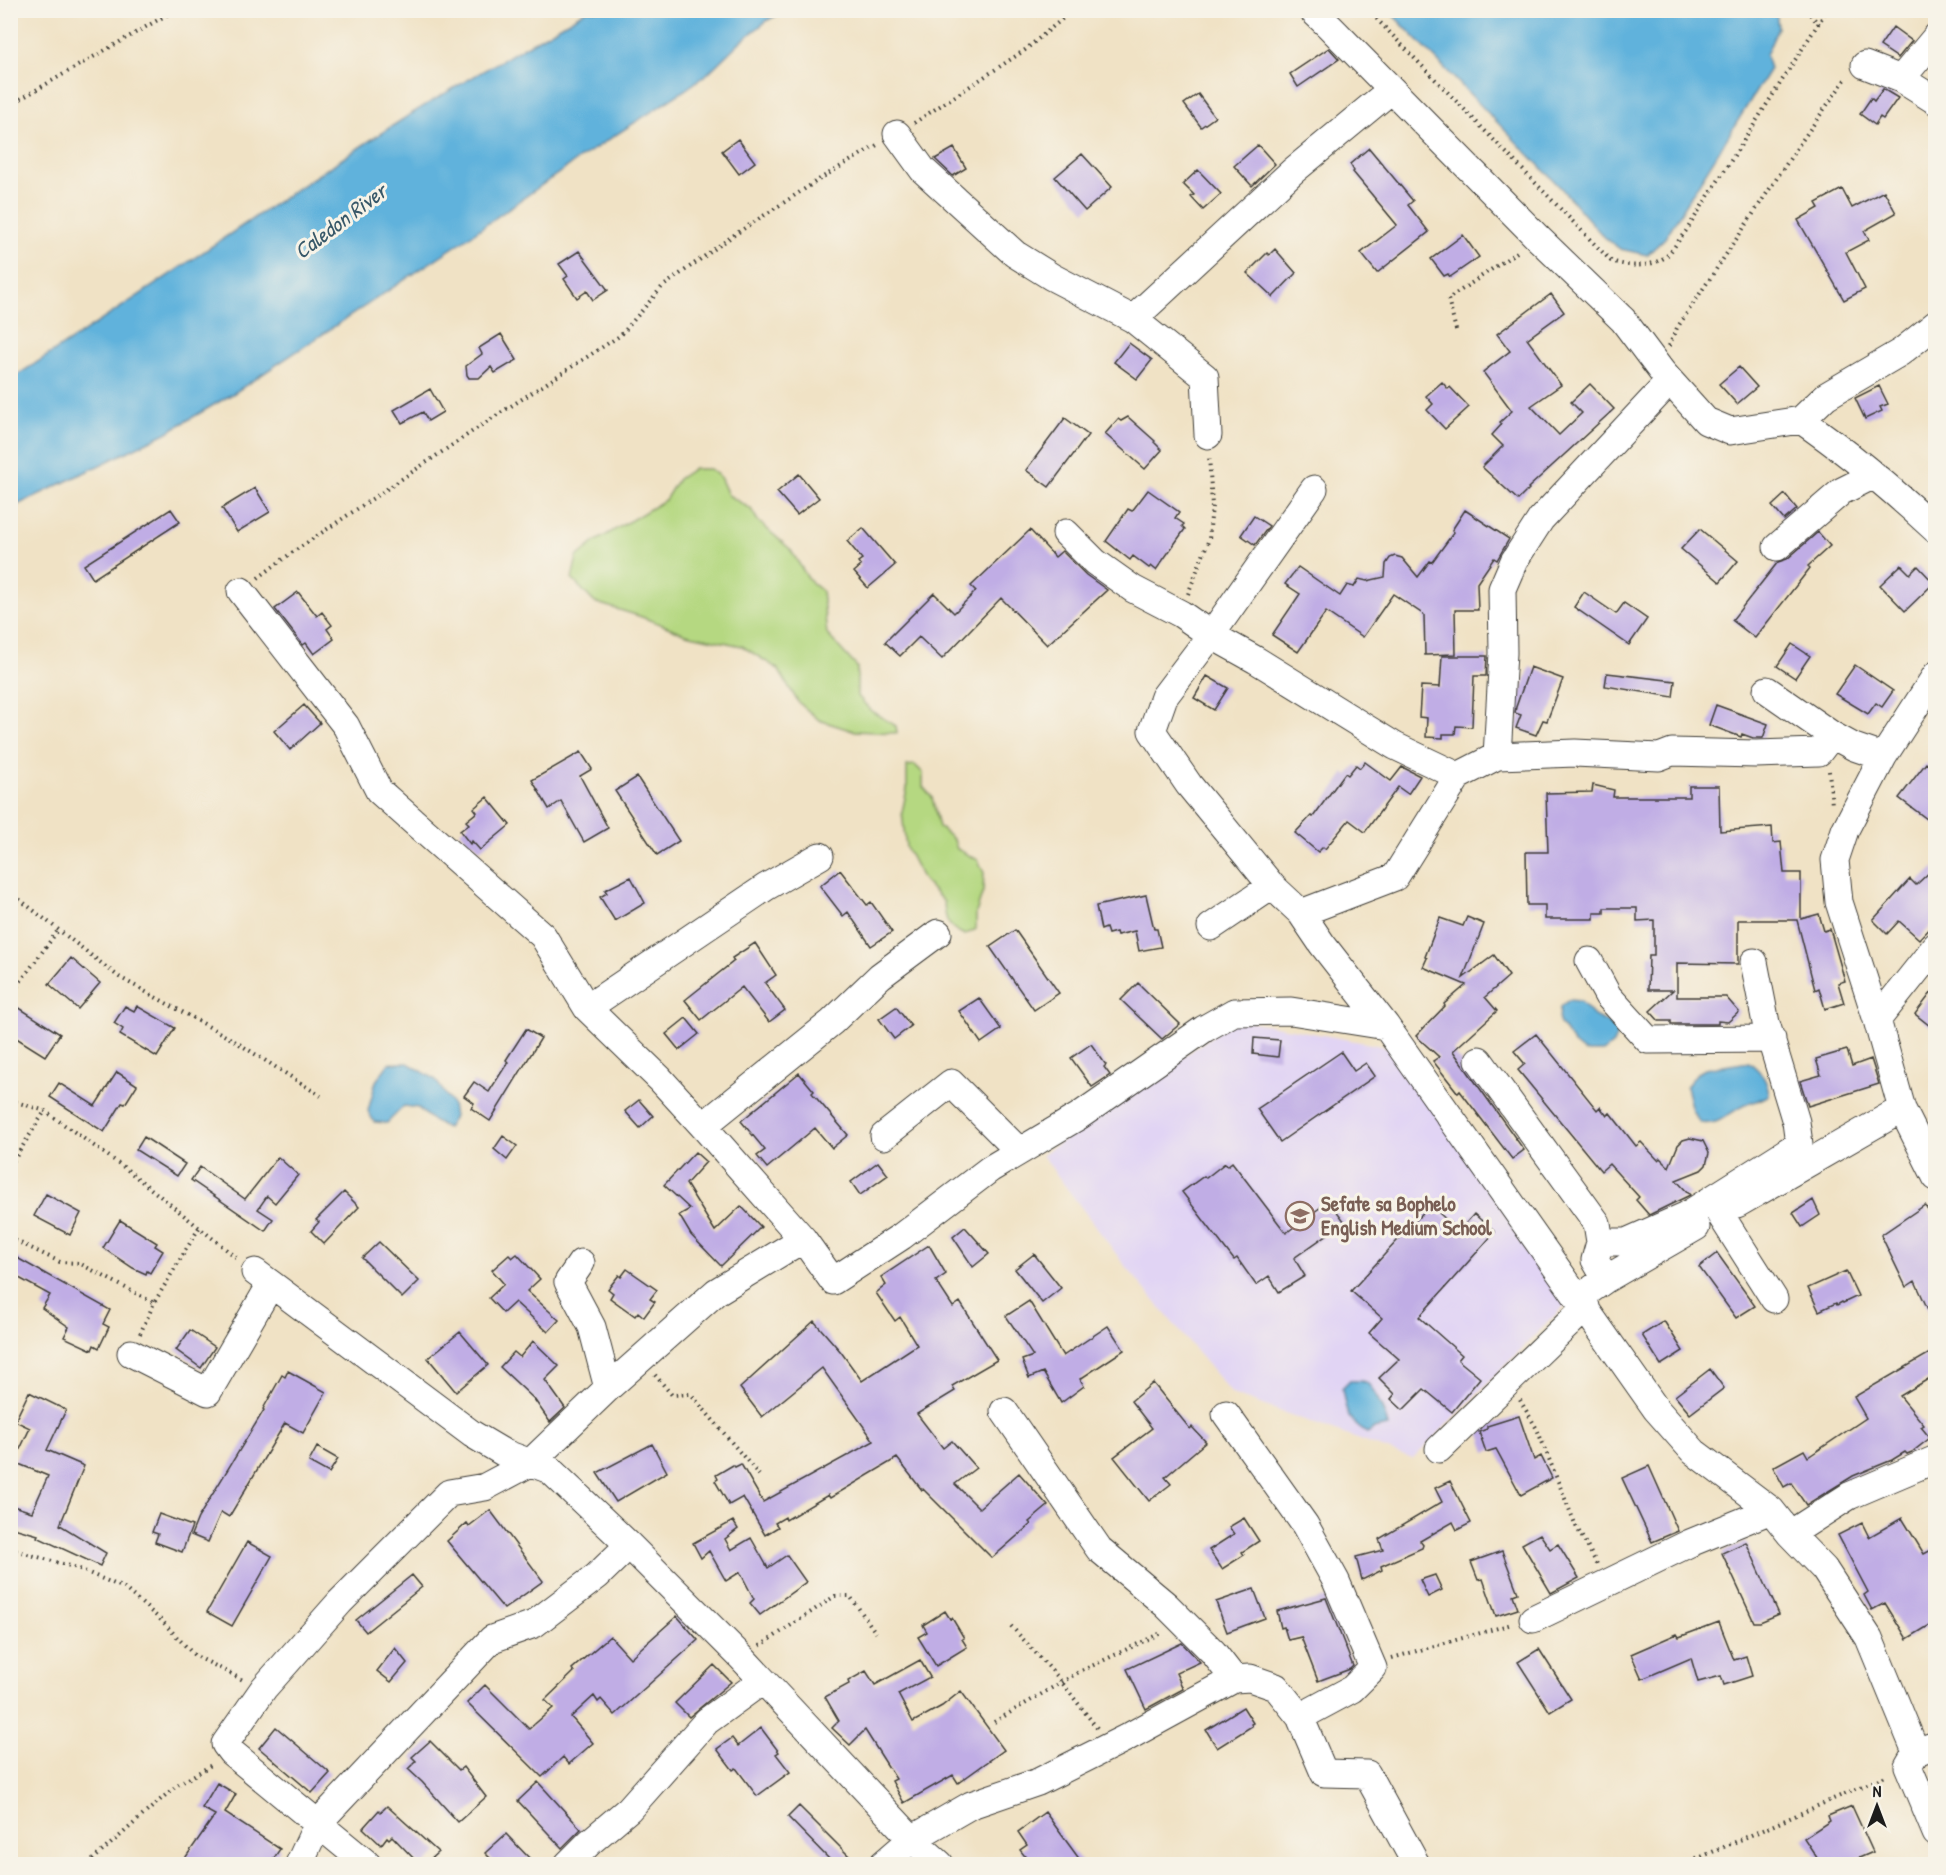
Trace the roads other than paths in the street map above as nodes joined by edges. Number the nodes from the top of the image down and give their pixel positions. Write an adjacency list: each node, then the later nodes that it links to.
1 (1312, 10): 5 (street)
2 (1935, 37): 4 (street)
3 (1865, 64): 4 (street)
4 (1901, 80): 6 (street)
5 (1391, 90): 8 (street); 10 (street)
6 (1935, 101)
7 (897, 134): 8 (street)
8 (1133, 319): 12 (street)
9 (1935, 324): 11 (street)
10 (1666, 377): 11 (street); 23 (street)
11 (1801, 420): 13 (street)
12 (1208, 435)
13 (1874, 475): 15 (street); 17 (street)
14 (1314, 489): 19 (street)
15 (1935, 530)
16 (1066, 534): 19 (street)
17 (1778, 547)
18 (241, 591): 34 (street)
19 (1211, 635): 25 (street); 27 (street)
20 (1935, 675): 24 (street)
21 (1767, 690): 22 (street)
22 (1832, 735): 23 (street); 24 (street)
23 (1497, 756): 25 (street)
24 (1882, 757): 35 (street)
25 (1458, 776): 28 (street)
26 (820, 856): 34 (street)
27 (1272, 886): 28 (street); 29 (street)
28 (1301, 913): 36 (street)
29 (1211, 927)
30 (938, 933): 40 (street)
31 (1935, 946): 35 (street)
32 (1589, 961): 37 (street)
33 (1754, 962): 37 (street)
34 (587, 1008): 40 (street)
35 (1877, 1020): 39 (street)
36 (1386, 1026): 42 (street); 50 (street)
37 (1772, 1040): 46 (street)
38 (1479, 1060): 46 (street)
39 (1902, 1109): 43 (street); 44 (street)
40 (703, 1126): 45 (street)
41 (884, 1136): 42 (street)
42 (1019, 1151): 45 (street)
43 (1935, 1174)
44 (1720, 1214): 48 (street); 49 (street)
45 (803, 1239): 52 (street)
46 (1599, 1242): 48 (street)
47 (581, 1263): 52 (street)
48 (1606, 1279): 50 (street)
49 (1774, 1299)
50 (1582, 1302): 55 (street); 58 (street)
51 (131, 1353): 57 (street)
52 (608, 1388): 57 (street)
53 (1004, 1411): 62 (street)
54 (1226, 1414): 64 (street)
55 (1439, 1449)
56 (1935, 1459): 59 (street)
57 (530, 1463): 60 (street); 66 (street)
58 (1771, 1510): 59 (street); 61 (street)
59 (1790, 1534): 65 (street)
60 (630, 1545): 63 (street); 66 (street)
61 (1533, 1619)
62 (1234, 1679): 64 (street); 68 (street)
63 (762, 1681): 68 (street); 71 (street)
64 (1300, 1717): 74 (street)
65 (1920, 1754): 67 (street)
66 (318, 1823): 69 (street); 70 (street)
67 (1935, 1833)
68 (912, 1839): 72 (street); 73 (street)
69 (299, 1864)
70 (367, 1864)
71 (568, 1864)
72 (883, 1864)
73 (940, 1864)
74 (1416, 1864)

